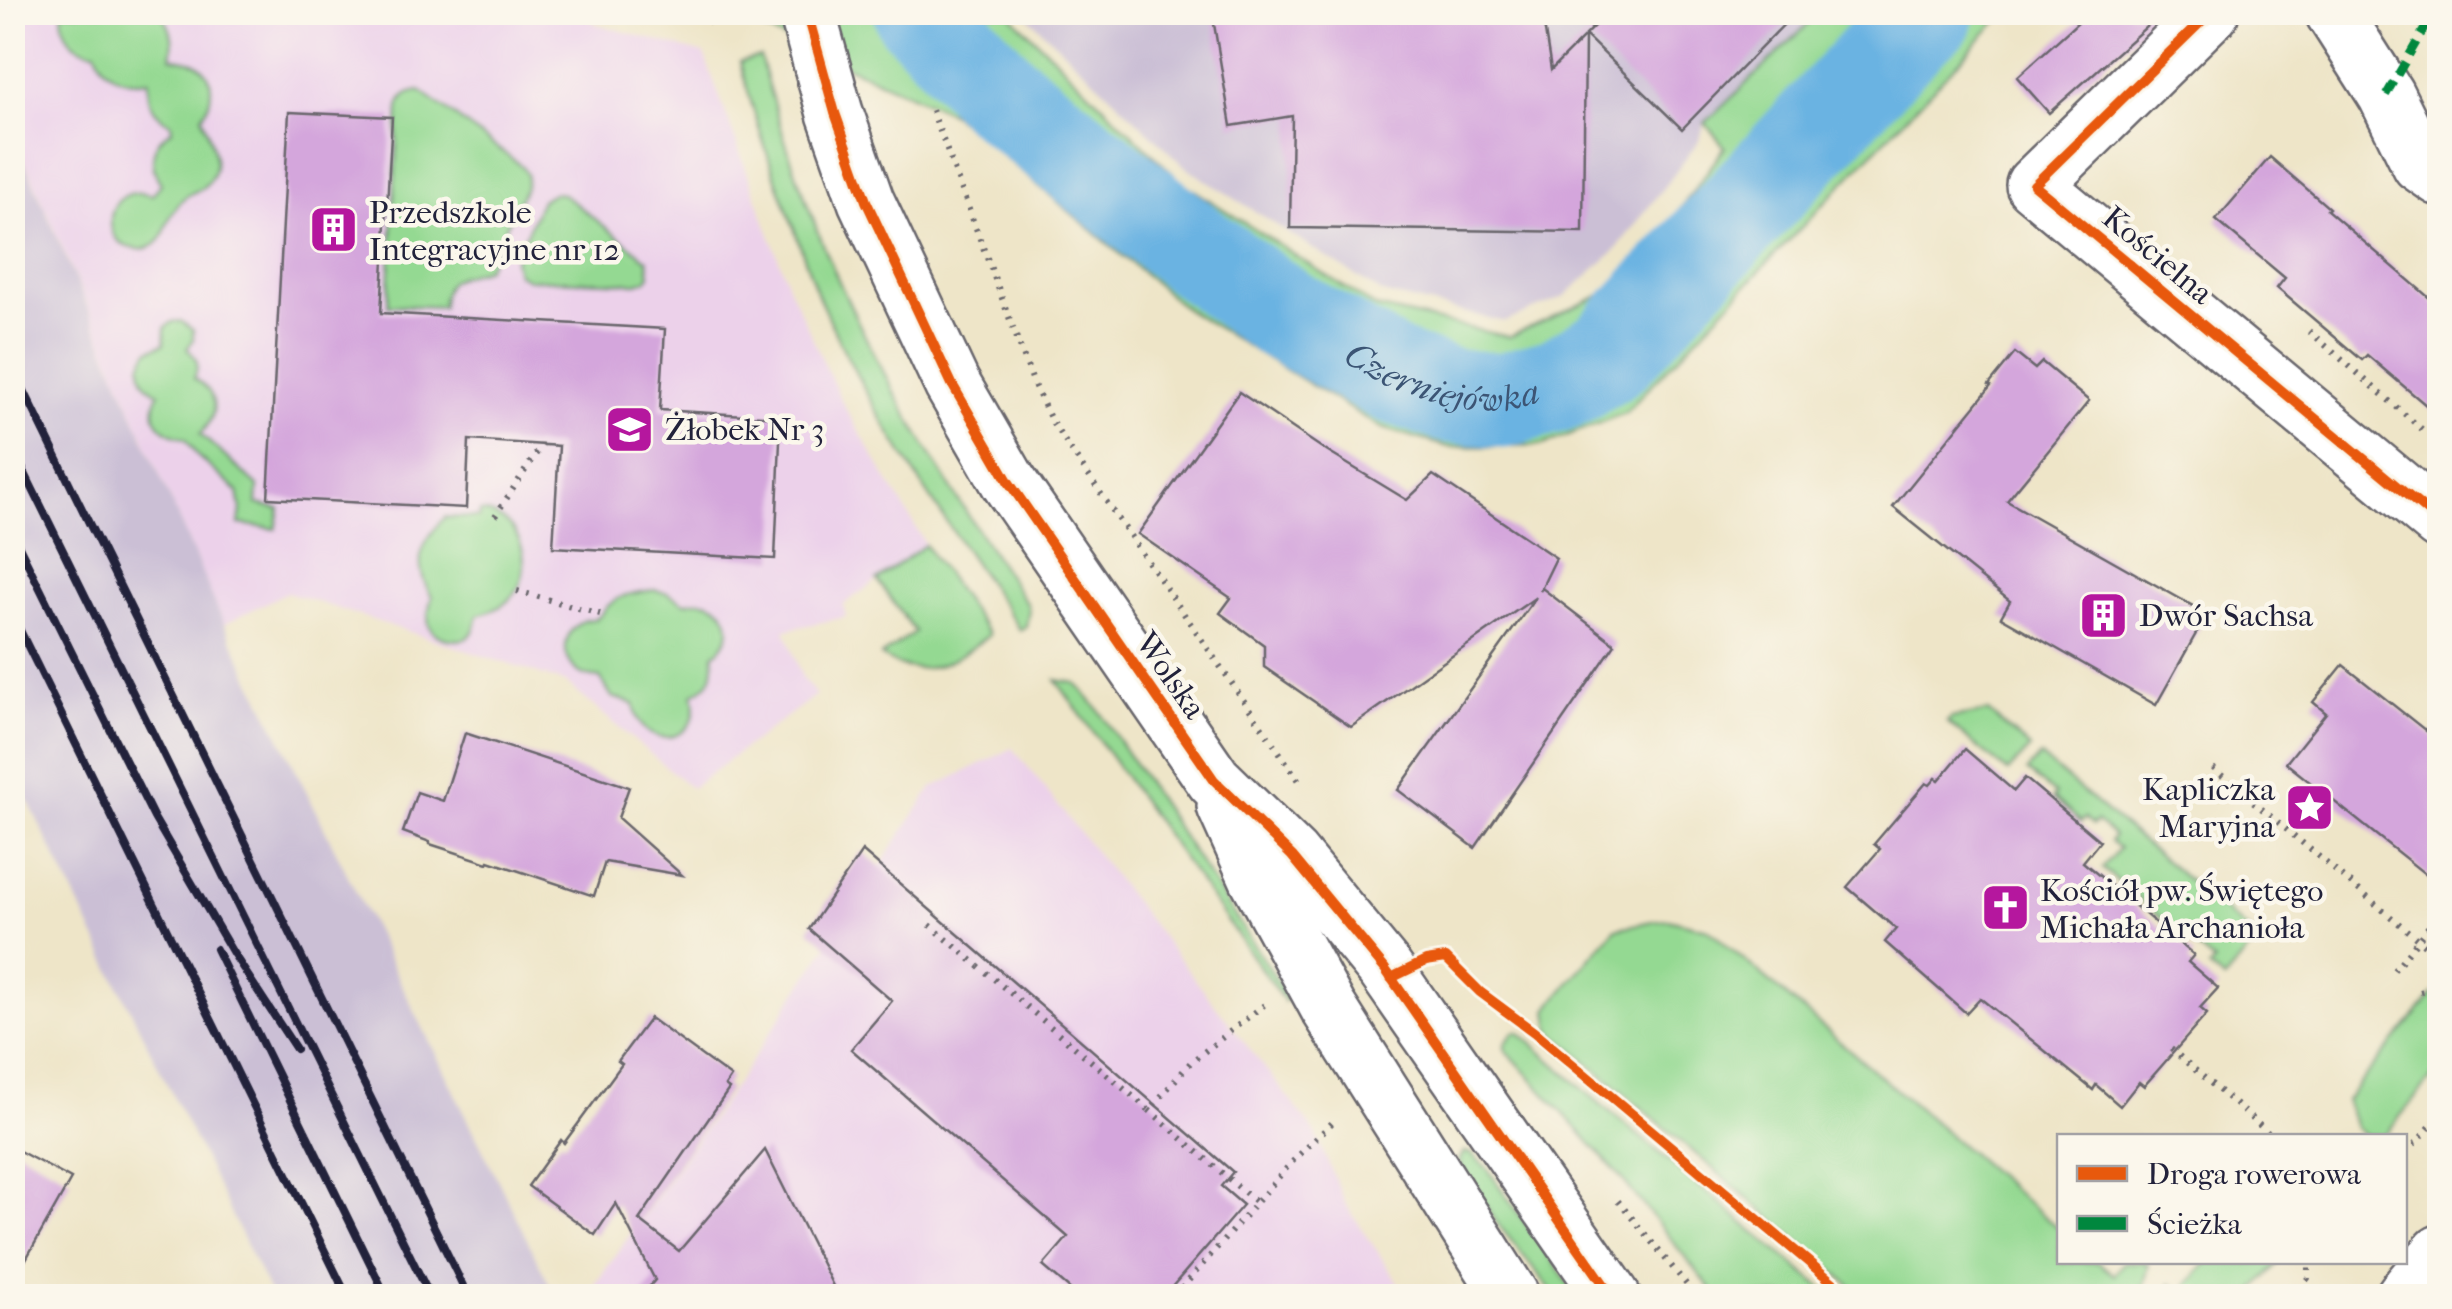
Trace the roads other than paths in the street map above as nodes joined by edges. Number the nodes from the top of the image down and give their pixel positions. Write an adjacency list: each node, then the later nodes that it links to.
1 (807, 12): 6 (street, Wolska)
2 (2211, 12): 5 (street, Kościelna)
3 (2334, 12): 4 (street)
4 (2440, 178)
5 (2440, 522)
6 (1214, 780): 7 (street, Wolska); 8 (street, Wolska)
7 (1455, 1069): 8 (street); 11 (street, Wolska)
8 (1395, 1113): 10 (street, Wolska)
9 (2440, 1253): 12 (street)
10 (1511, 1296)
11 (1612, 1296)
12 (2404, 1296)

